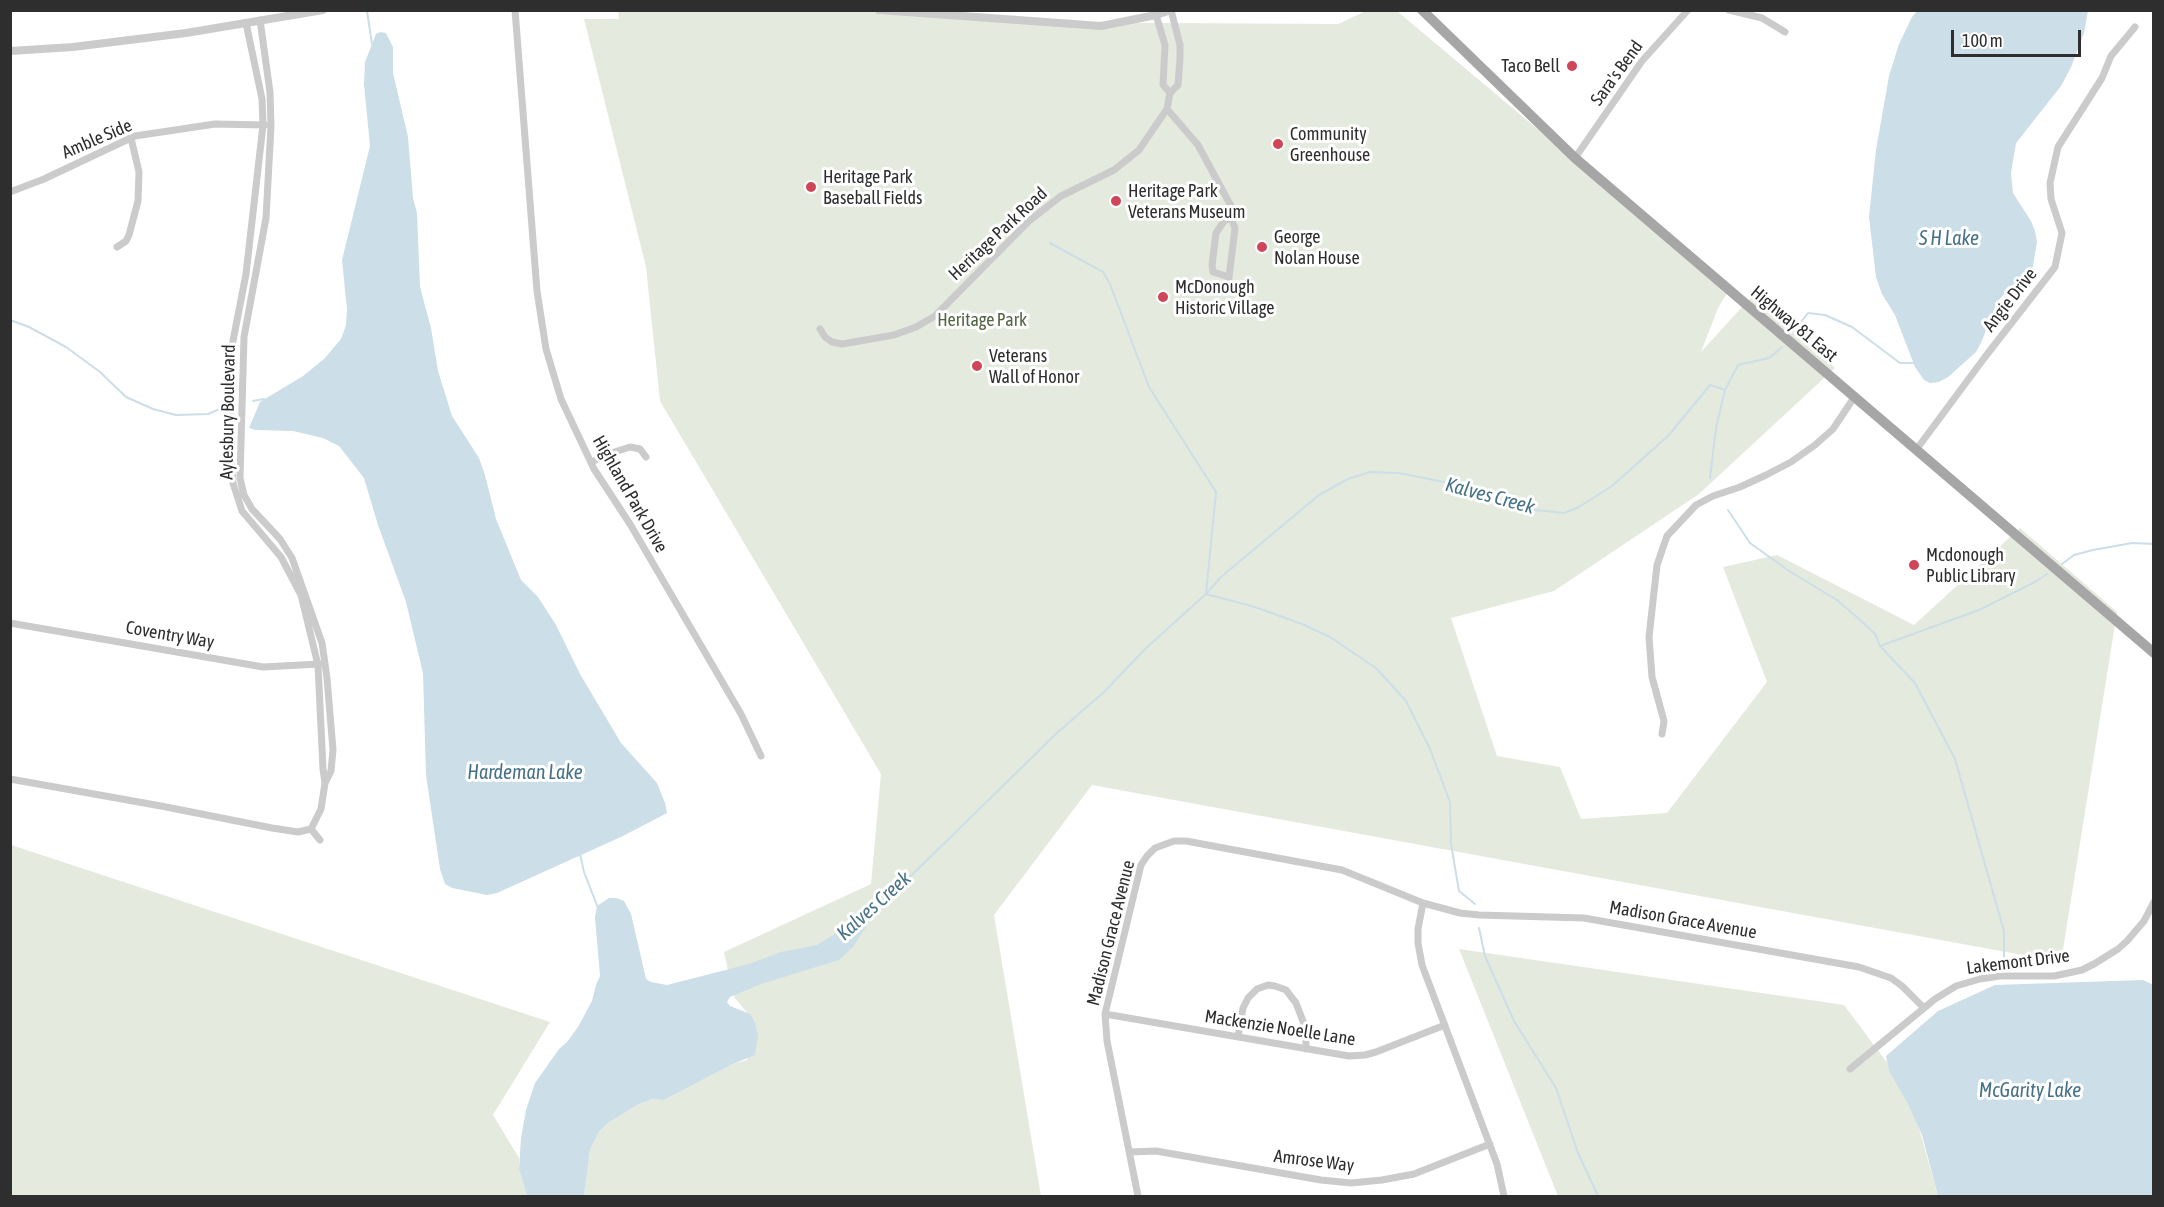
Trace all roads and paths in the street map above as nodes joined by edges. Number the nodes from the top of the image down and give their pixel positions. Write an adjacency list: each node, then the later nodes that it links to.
1 (323, 10): 9 (street)
2 (515, 10): 30 (street, Highland Park Drive)
3 (879, 10): 8 (street)
4 (1171, 10): 8 (street); 13 (street, Heritage Park Road)
5 (1422, 10): 20 (main road, Highway 81 East)
6 (1688, 10): 20 (street, Sara's Bend)
7 (1729, 10): 12 (street)
8 (1156, 15): 14 (street, Heritage Park Road)
9 (260, 20): 10 (street); 18 (street, Aylesbury Boulevard)
10 (246, 23): 15 (street); 18 (street, Aylesbury Boulevard)
11 (2135, 27): 28 (street, Angie Drive)
12 (1785, 32)
13 (1178, 38): 14 (street); 16 (street, Heritage Park Road)
14 (1163, 41): 16 (street, Heritage Park Road)
15 (10, 51)
16 (1170, 93): 17 (street, Heritage Park Road)
17 (1167, 109): 22 (street); 26 (street, Heritage Park Road)
18 (267, 125): 19 (street, Amble Side); 33 (street, Aylesbury Boulevard); 33 (street, Aylesbury Boulevard)
19 (131, 138): 21 (street, Amble Side); 23 (street)
20 (1575, 158): 27 (main road, Highway 81 East)
21 (10, 192)
22 (1231, 218): 24 (street); 24 (street)
23 (117, 247)
24 (1229, 277): 25 (street)
25 (1227, 288)
26 (820, 329)
27 (1855, 396): 28 (main road, Highway 81 East); 34 (street)
28 (1916, 450): 32 (main road, Highway 81 East)
29 (646, 457): 30 (street)
30 (592, 462): 35 (street, Highland Park Drive)
31 (10, 623): 33 (street, Coventry Way)
32 (2154, 653)
33 (321, 664): 37 (street, Aylesbury Boulevard)
34 (1662, 734)
35 (761, 756)
36 (10, 779): 37 (street)
37 (312, 829): 38 (street)
38 (320, 840)
39 (2154, 902): 41 (street, Lakemont Drive)
40 (1423, 903): 41 (street, Madison Grace Avenue); 42 (street, Madison Grace Avenue); 43 (street)
41 (1924, 1008): 46 (street, Lakemont Drive)
42 (1105, 1014): 44 (street, Mackenzie Noelle Lane); 48 (street, Madison Grace Avenue)
43 (1445, 1025): 45 (street, Mackenzie Noelle Lane); 47 (street)
44 (1238, 1037): 45 (street, Mackenzie Noelle Lane); 45 (street)
45 (1306, 1049)
46 (1850, 1069)
47 (1490, 1144): 48 (street, Amrose Way); 50 (street)
48 (1130, 1152): 49 (street, Madison Grace Avenue)
49 (1138, 1197)
50 (1504, 1197)

